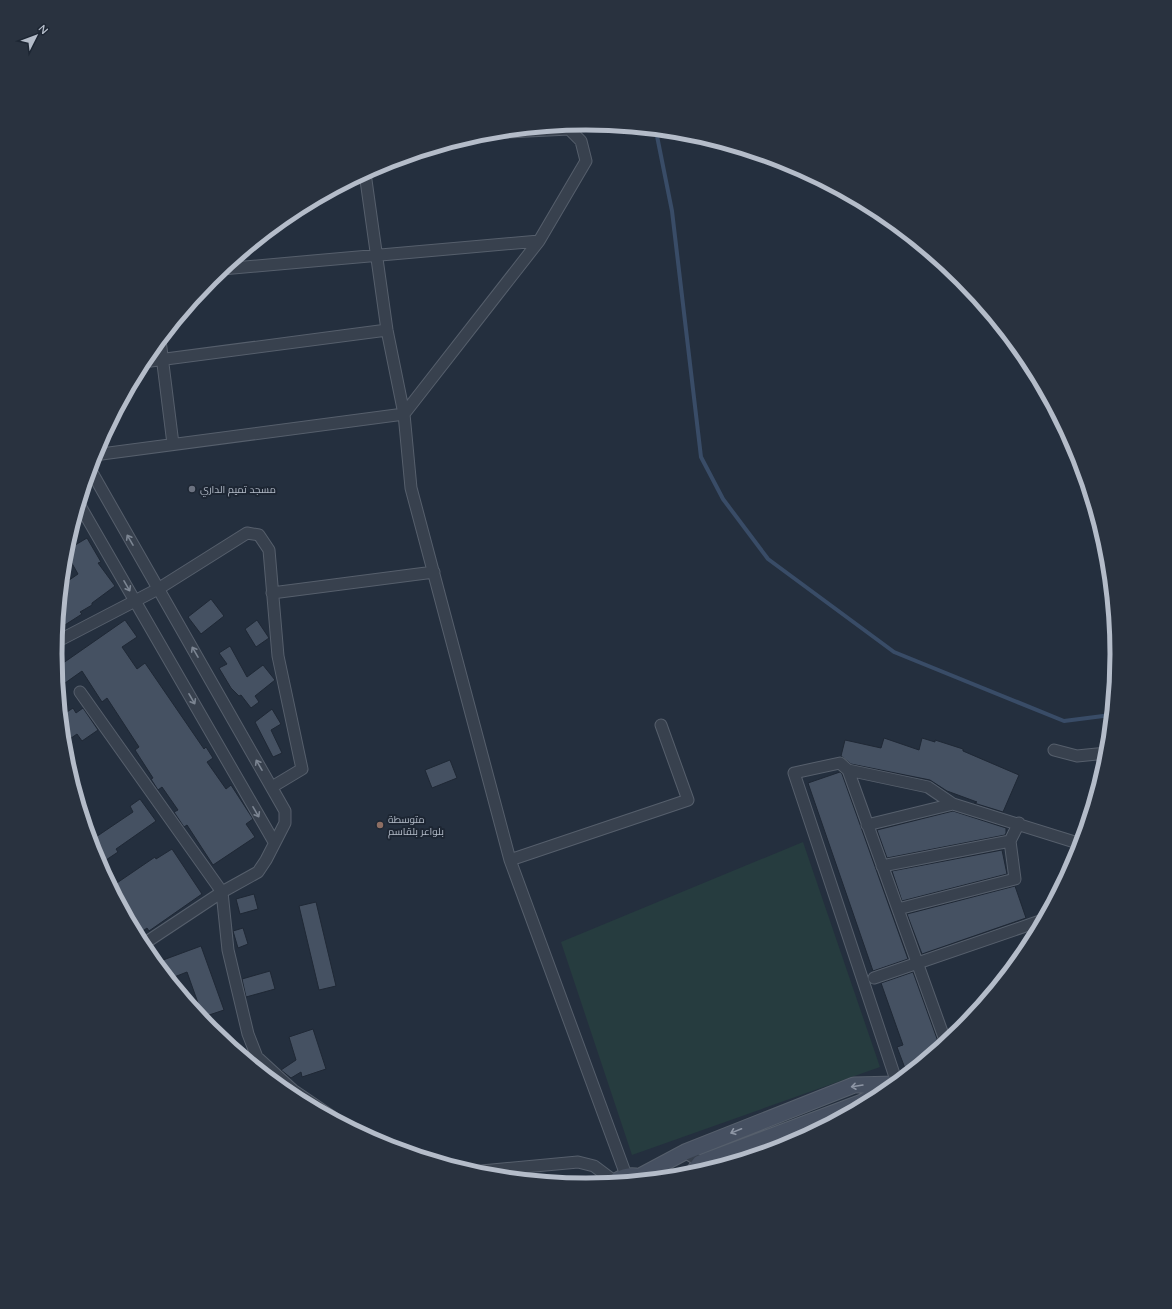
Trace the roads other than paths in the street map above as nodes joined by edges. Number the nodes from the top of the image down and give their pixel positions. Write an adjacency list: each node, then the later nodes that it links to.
1 (571, 131): 3 (street)
2 (366, 179): 4 (street)
3 (539, 241): 4 (street); 10 (street)
4 (377, 255): 5 (street); 6 (street)
5 (233, 268)
6 (388, 330): 8 (street); 10 (street)
7 (161, 348): 8 (street)
8 (162, 359): 9 (street); 11 (street)
9 (152, 361)
10 (404, 414): 11 (street); 15 (street)
11 (173, 444): 12 (street)
12 (102, 454)
13 (94, 476): 16 (street, one-way to 13)
14 (83, 510): 18 (street, one-way to 18)
15 (434, 572): 17 (street); 32 (street)
16 (158, 589): 17 (street); 18 (street); 25 (street, one-way to 16)
17 (272, 593): 25 (street)
18 (135, 600): 19 (street); 29 (street, one-way to 29)
19 (62, 639)
20 (80, 692): 34 (street)
21 (661, 725): 32 (street)
22 (1054, 750): 23 (street)
23 (1101, 754)
24 (848, 770): 26 (street); 28 (street); 41 (street)
25 (272, 787): 29 (street)
26 (953, 804): 27 (street); 28 (street)
27 (1019, 823): 30 (street); 31 (street)
28 (868, 825): 33 (street)
29 (274, 842): 34 (street)
30 (1010, 842): 33 (street); 35 (street)
31 (1075, 842)
32 (510, 860): 49 (street)
33 (882, 866): 35 (street)
34 (222, 892): 37 (street); 42 (street)
35 (898, 909): 38 (street)
36 (1037, 922): 38 (street)
37 (148, 942)
38 (917, 963): 39 (street); 40 (street)
39 (874, 978)
40 (944, 1037)
41 (894, 1078)
42 (286, 1084)
43 (885, 1084): 45 (main road, one-way to 45)
44 (849, 1107): 46 (main road)
45 (685, 1152): 47 (street); 50 (main road)
46 (718, 1162)
47 (698, 1166)
48 (494, 1170): 51 (street)
49 (627, 1176)
50 (635, 1176)
51 (622, 1177)

